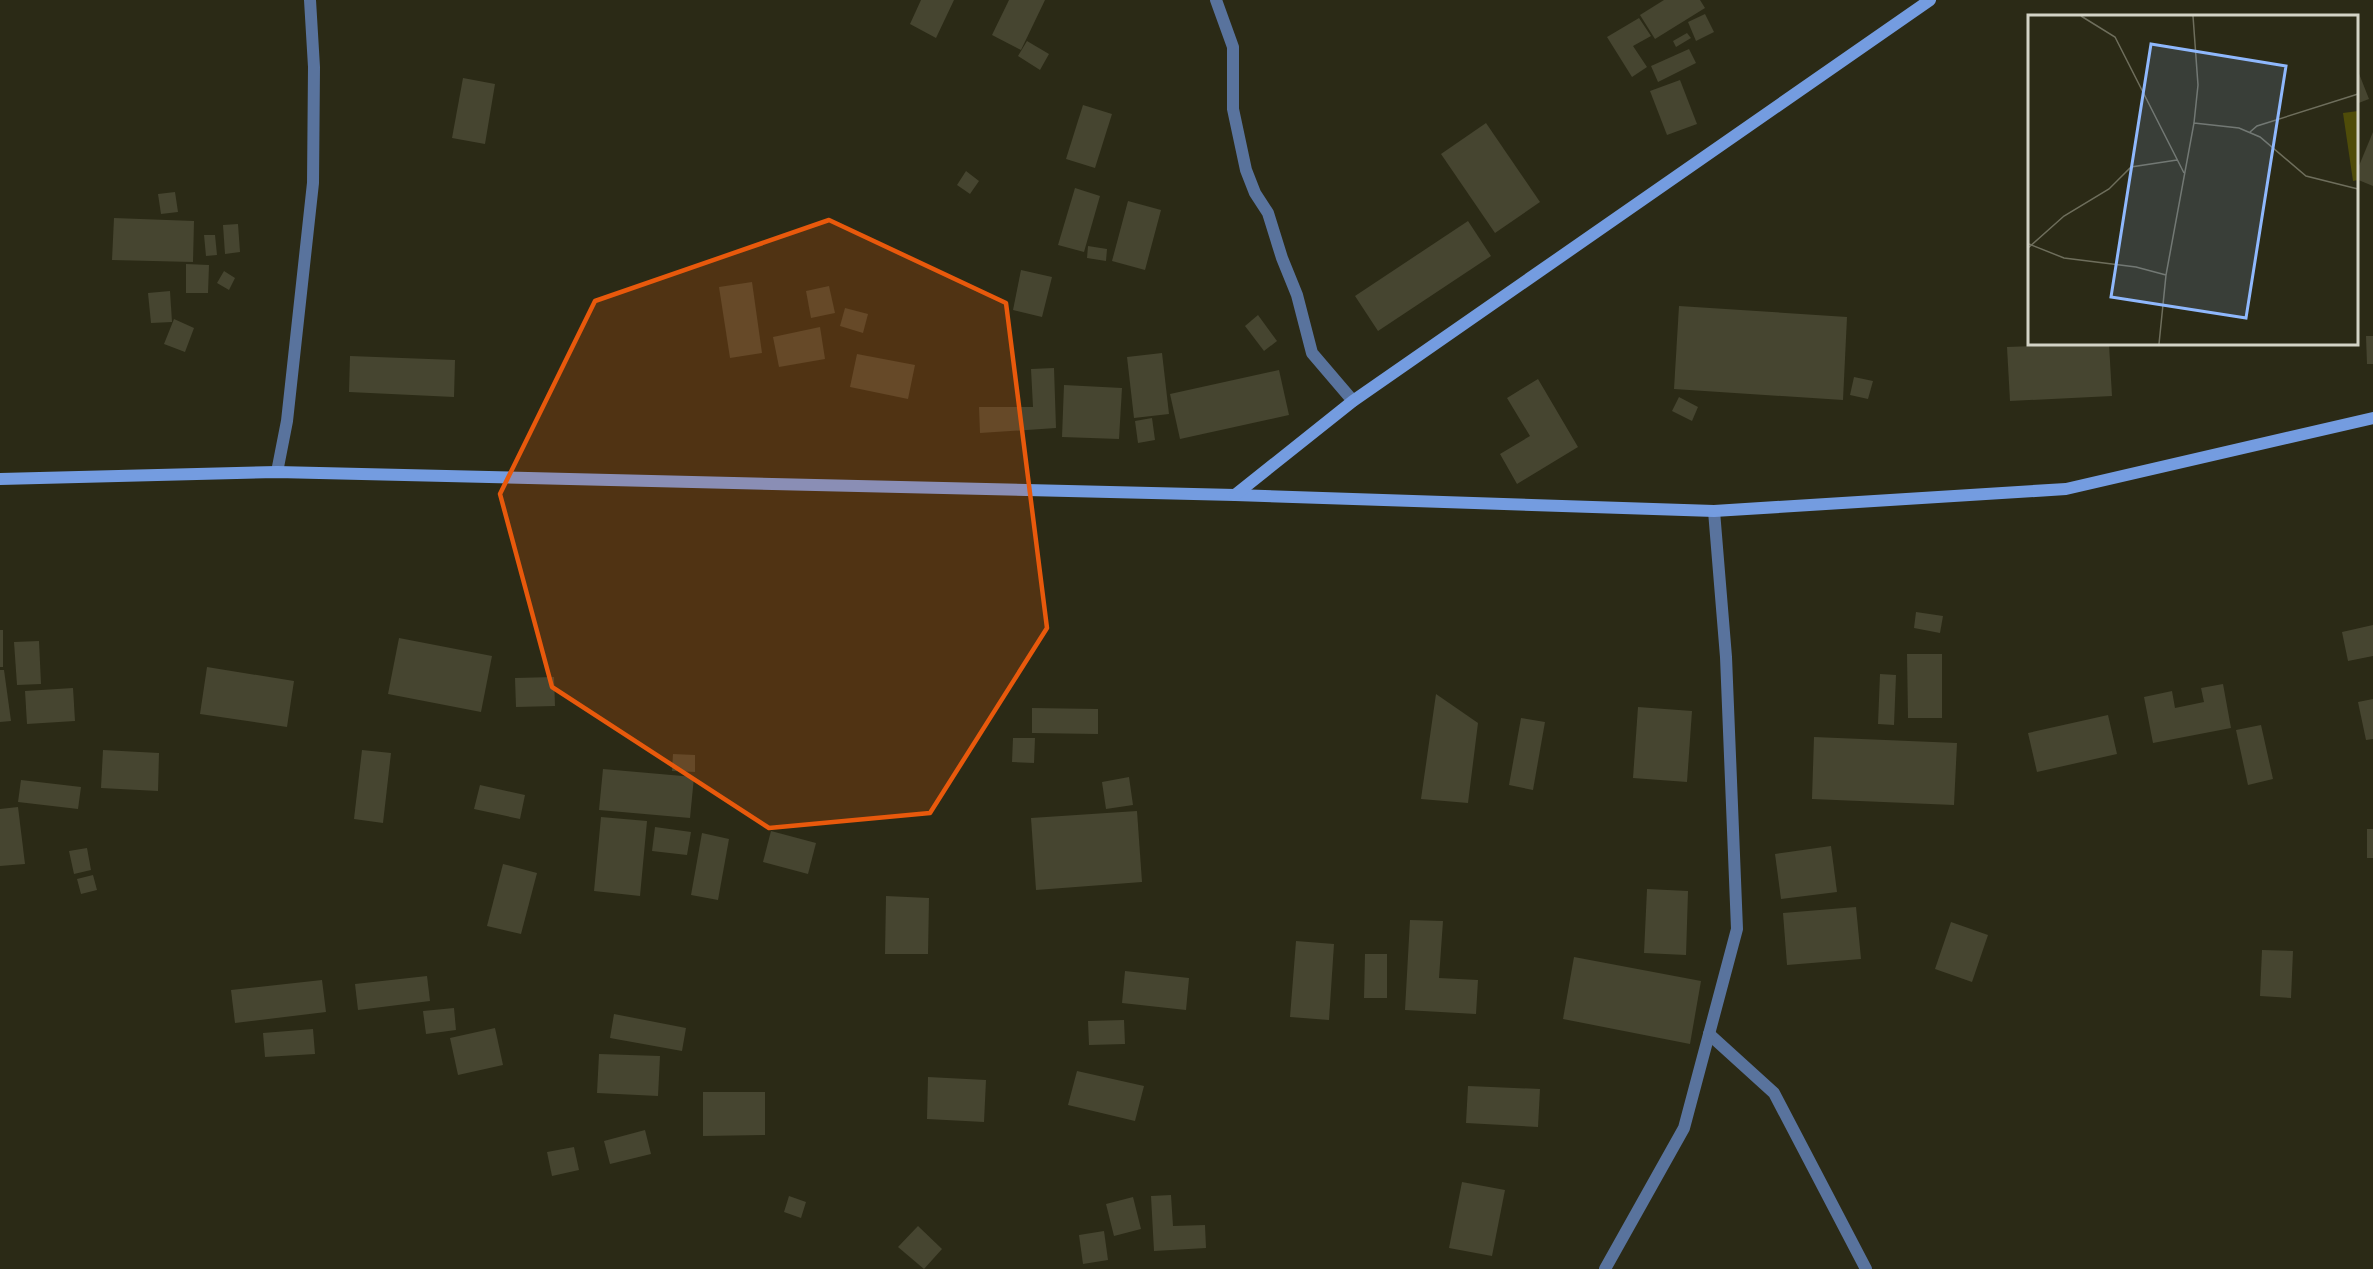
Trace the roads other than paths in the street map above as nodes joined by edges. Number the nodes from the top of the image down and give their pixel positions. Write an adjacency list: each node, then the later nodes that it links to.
1 (310, 0): 6 (street)
2 (1216, 0): 4 (street)
3 (1930, 0): 4 (street)
4 (1353, 401): 8 (street)
5 (2373, 418): 9 (street)
6 (277, 472): 7 (street); 8 (street)
7 (0, 479)
8 (1235, 495): 9 (street)
9 (1714, 511): 10 (street)
10 (1709, 1034): 11 (street); 12 (street)
11 (1605, 1269)
12 (1866, 1269)

